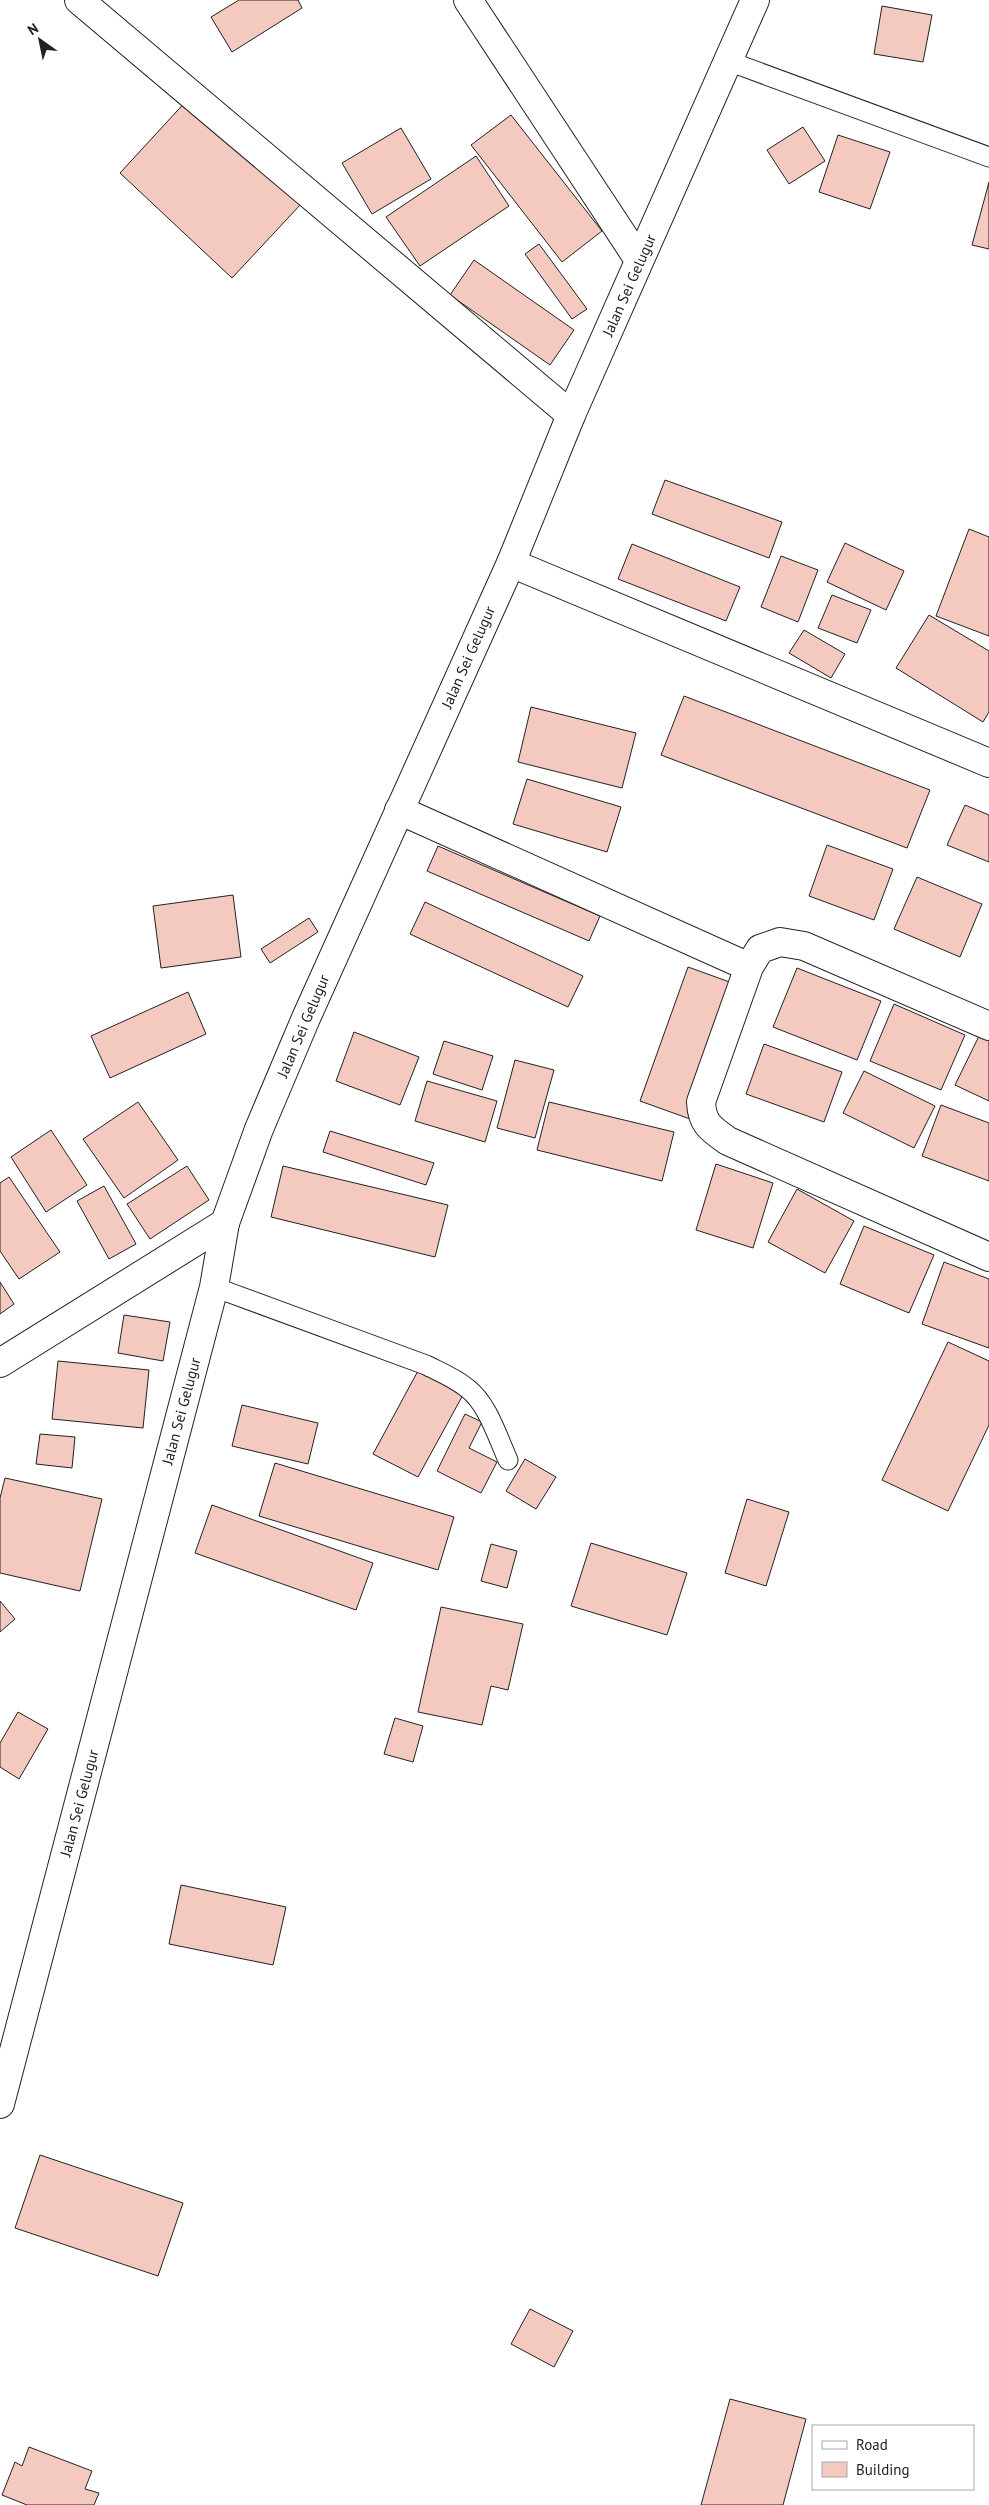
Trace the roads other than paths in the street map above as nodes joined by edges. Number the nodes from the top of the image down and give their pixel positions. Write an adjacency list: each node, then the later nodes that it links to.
1 (79, 0): 7 (street)
2 (468, 0): 6 (street)
3 (755, 0): 4 (street, Jalan Sei Gelugur)
4 (728, 61): 5 (lane); 6 (street, Jalan Sei Gelugur)
5 (989, 157)
6 (639, 260): 7 (street, Jalan Sei Gelugur)
7 (571, 415): 8 (street, Jalan Sei Gelugur)
8 (511, 563): 9 (street); 10 (street, Jalan Sei Gelugur)
9 (989, 763)
10 (399, 810): 11 (street); 13 (street, Jalan Sei Gelugur)
11 (749, 967): 12 (street); 14 (street)
12 (989, 1026)
13 (225, 1223): 15 (street, Jalan Sei Gelugur); 16 (street)
14 (989, 1257)
15 (214, 1287): 17 (lane); 18 (street, Jalan Sei Gelugur)
16 (0, 1363)
17 (508, 1460)
18 (0, 2104)

